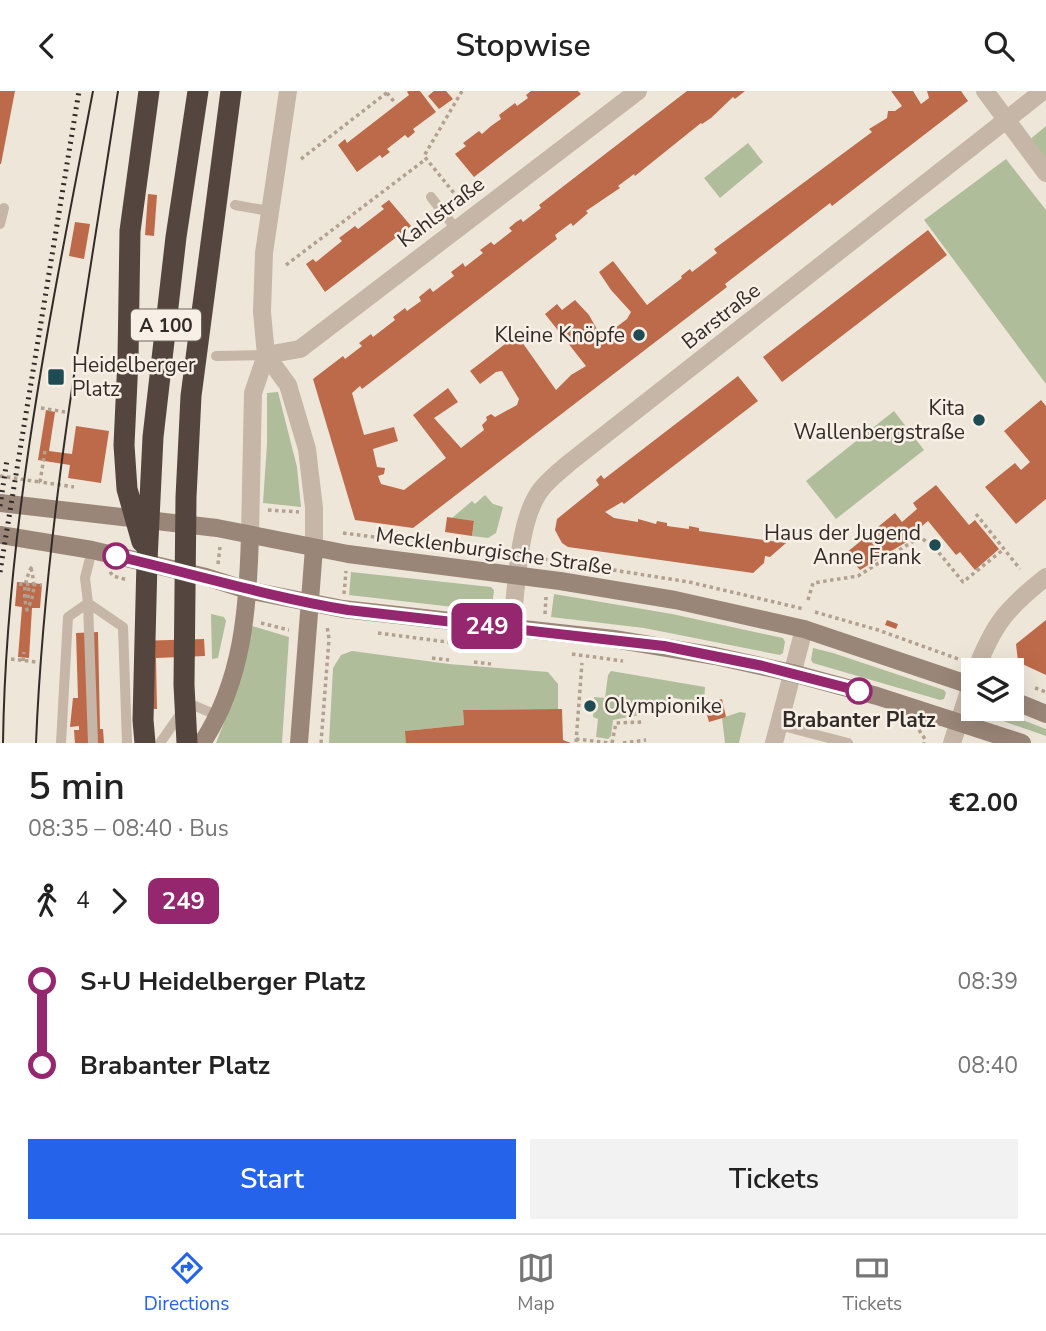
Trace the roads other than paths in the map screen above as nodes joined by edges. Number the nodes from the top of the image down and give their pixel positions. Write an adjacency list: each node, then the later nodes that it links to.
1 (149, 91): 23 (highway)
2 (198, 91): 23 (highway, A 100)
3 (231, 91): 45 (highway, A 100)
4 (288, 91): 13 (street)
5 (638, 91): 15 (street, Kahlstraße)
6 (985, 91): 8 (street)
7 (1043, 91): 8 (street, Barstraße)
8 (1006, 121): 9 (street); 24 (street, Barstraße)
9 (1046, 173)
10 (431, 197): 15 (lane)
11 (235, 205): 13 (lane)
12 (4, 208): 14 (lane)
13 (269, 211): 16 (street)
14 (0, 224)
15 (456, 229): 16 (street, Kahlstraße)
16 (266, 355): 17 (lane); 20 (street); 21 (street)
17 (216, 356)
18 (0, 503): 20 (main road, Mecklenburgische Straße)
19 (0, 535): 22 (main road)
20 (250, 535): 21 (main road, Mecklenburgische Straße); 26 (main road)
21 (314, 548): 24 (main road, Mecklenburgische Straße); 28 (main road)
22 (92, 550): 26 (main road); 27 (lane)
23 (147, 561): 43 (highway, A 100)
24 (518, 576): 29 (street, Barstraße); 30 (main road, Mecklenburgische Straße)
25 (1046, 577): 31 (street)
26 (247, 590): 28 (main road); 37 (main road)
27 (88, 603): 40 (lane); 41 (lane); 42 (lane)
28 (310, 603): 29 (main road); 47 (main road)
29 (512, 628): 32 (main road)
30 (804, 629): 32 (street); 33 (main road, Mecklenburgische Straße)
31 (982, 658)
32 (792, 673): 38 (main road); 39 (street)
33 (961, 676)
34 (1024, 705): 35 (main road)
35 (1046, 714)
36 (961, 715): 38 (street)
37 (219, 716): 44 (lane); 46 (main road)
38 (959, 721): 50 (street); 51 (main road)
39 (779, 725): 48 (street); 49 (lane)
40 (61, 743)
41 (93, 743)
42 (127, 743)
43 (145, 743)
44 (160, 743)
45 (187, 743)
46 (202, 743)
47 (299, 743)
48 (774, 743)
49 (848, 743)
50 (952, 743)
51 (1022, 743)

